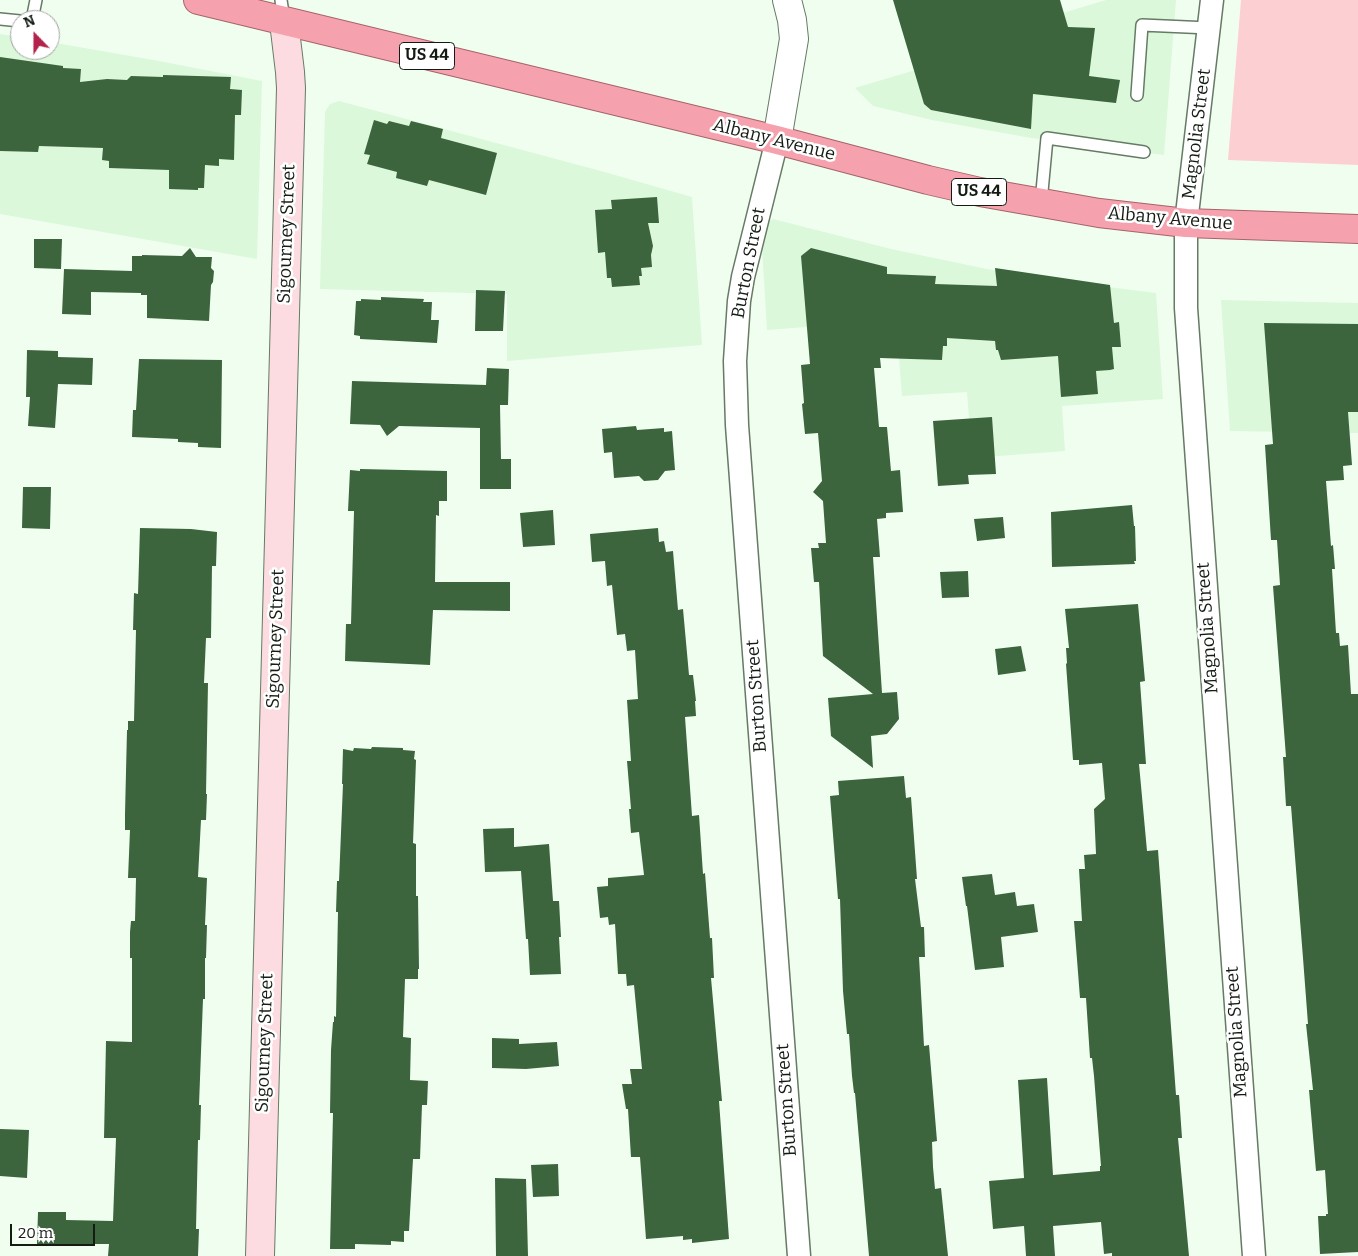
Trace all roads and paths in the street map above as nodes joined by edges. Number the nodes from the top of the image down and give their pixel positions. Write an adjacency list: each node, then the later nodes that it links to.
1 (198, 0): 4 (highway, Albany Avenue / US 44)
2 (787, 0): 7 (street)
3 (1212, 0): 5 (street, Magnolia Street)
4 (283, 11): 7 (highway, Albany Avenue / US 44); 12 (main road, Sigourney Street)
5 (1209, 28): 6 (lane); 10 (street, Magnolia Street)
6 (1137, 95)
7 (777, 140): 9 (highway, Albany Avenue / US 44); 13 (street, Burton Street)
8 (1144, 152): 9 (lane)
9 (1041, 202): 10 (highway, Albany Avenue / US 44)
10 (1186, 223): 11 (highway, Albany Avenue / US 44); 14 (street, Magnolia Street)
11 (1358, 229)
12 (260, 1256)
13 (799, 1256)
14 (1254, 1256)

